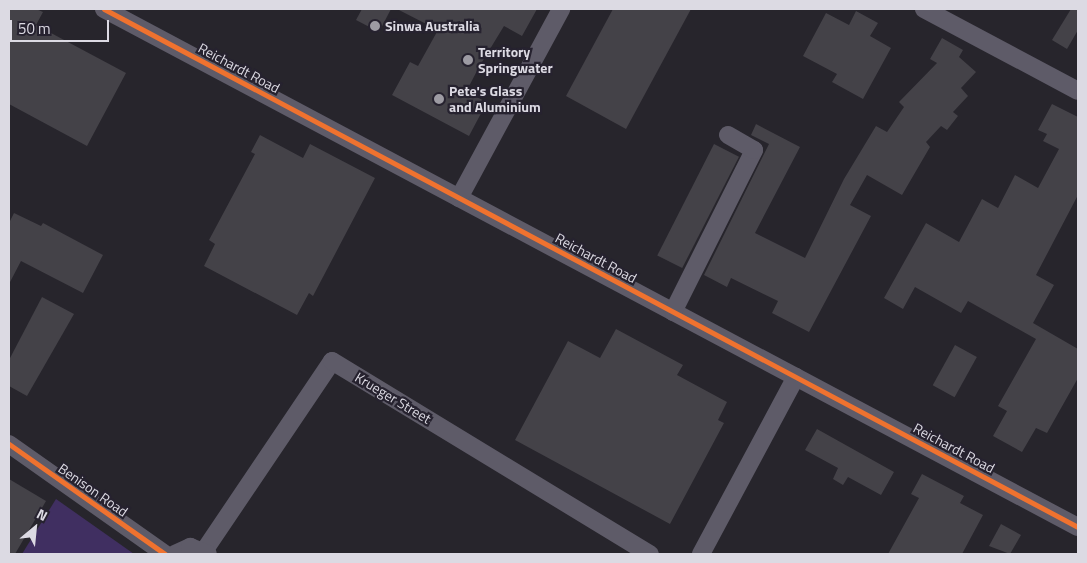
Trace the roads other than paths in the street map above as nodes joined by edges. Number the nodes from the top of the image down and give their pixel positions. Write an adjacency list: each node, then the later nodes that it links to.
1 (104, 9): 6 (street, Reichardt Road)
2 (561, 9): 6 (street)
3 (924, 9): 4 (street)
4 (1078, 91)
5 (728, 135): 7 (street)
6 (459, 198): 7 (street, Reichardt Road)
7 (673, 312): 8 (street, Reichardt Road)
8 (796, 377): 10 (street, Reichardt Road); 15 (street)
9 (10, 447): 12 (street, Benison Road)
10 (1078, 527)
11 (206, 553): 13 (street); 14 (street, Krueger Street)
12 (165, 554)
13 (175, 554)
14 (650, 554)
15 (701, 554)

